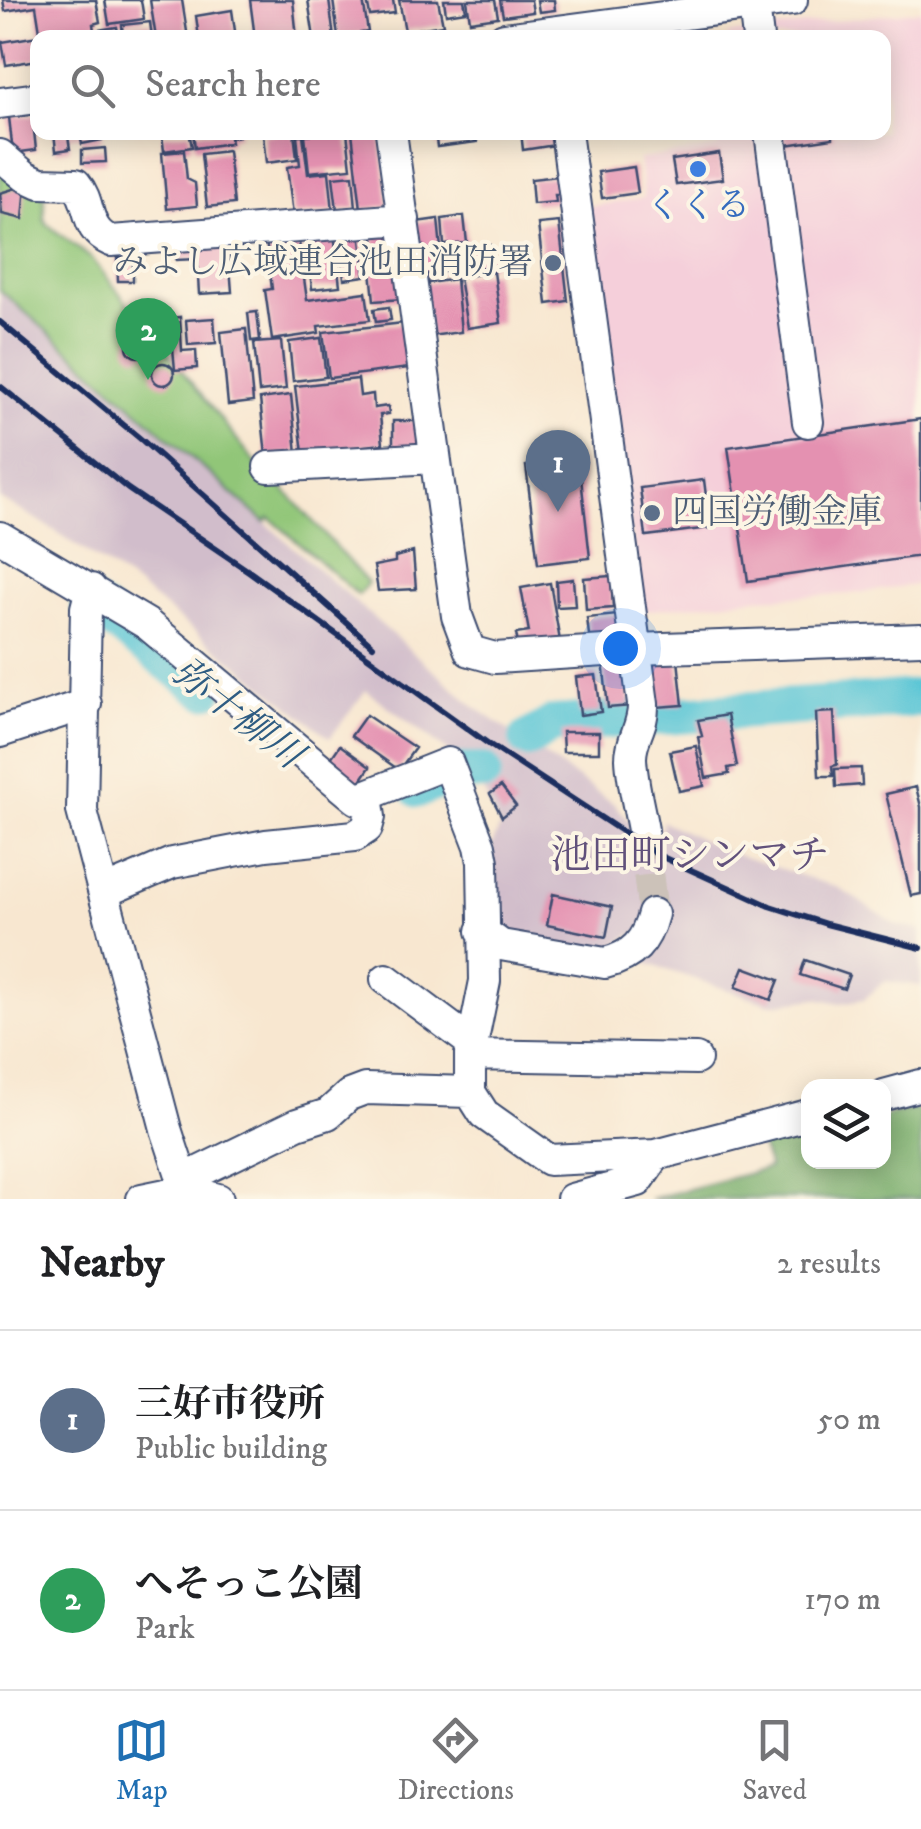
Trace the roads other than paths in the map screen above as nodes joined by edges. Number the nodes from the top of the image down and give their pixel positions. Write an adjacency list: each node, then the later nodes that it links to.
1 (792, 0): 2 (street)
2 (754, 5): 3 (street); 5 (street)
3 (656, 9): 4 (street)
4 (569, 30)
5 (757, 30)
6 (30, 99): 7 (street)
7 (0, 103)
8 (392, 140): 12 (street)
9 (567, 140): 19 (street)
10 (771, 140): 13 (street)
11 (0, 155): 12 (street)
12 (404, 219): 14 (street)
13 (808, 422)
14 (435, 458): 15 (street); 19 (street)
15 (269, 466)
16 (0, 536): 17 (street)
17 (88, 598): 20 (street); 22 (street)
18 (921, 639): 19 (street)
19 (636, 649): 23 (street)
20 (86, 704): 21 (street); 24 (street)
21 (0, 732)
22 (369, 805): 24 (street); 26 (street)
23 (643, 830)
24 (104, 892): 35 (street)
25 (653, 914): 26 (street)
26 (482, 931): 28 (street)
27 (386, 979): 28 (street)
28 (472, 1050): 29 (street); 31 (street)
29 (696, 1060)
30 (921, 1085): 32 (street)
31 (470, 1092): 34 (street); 35 (street)
32 (891, 1093)
33 (801, 1116): 34 (street)
34 (656, 1155): 38 (street)
35 (184, 1185): 36 (street); 37 (street)
36 (142, 1199)
37 (218, 1199)
38 (572, 1199)

